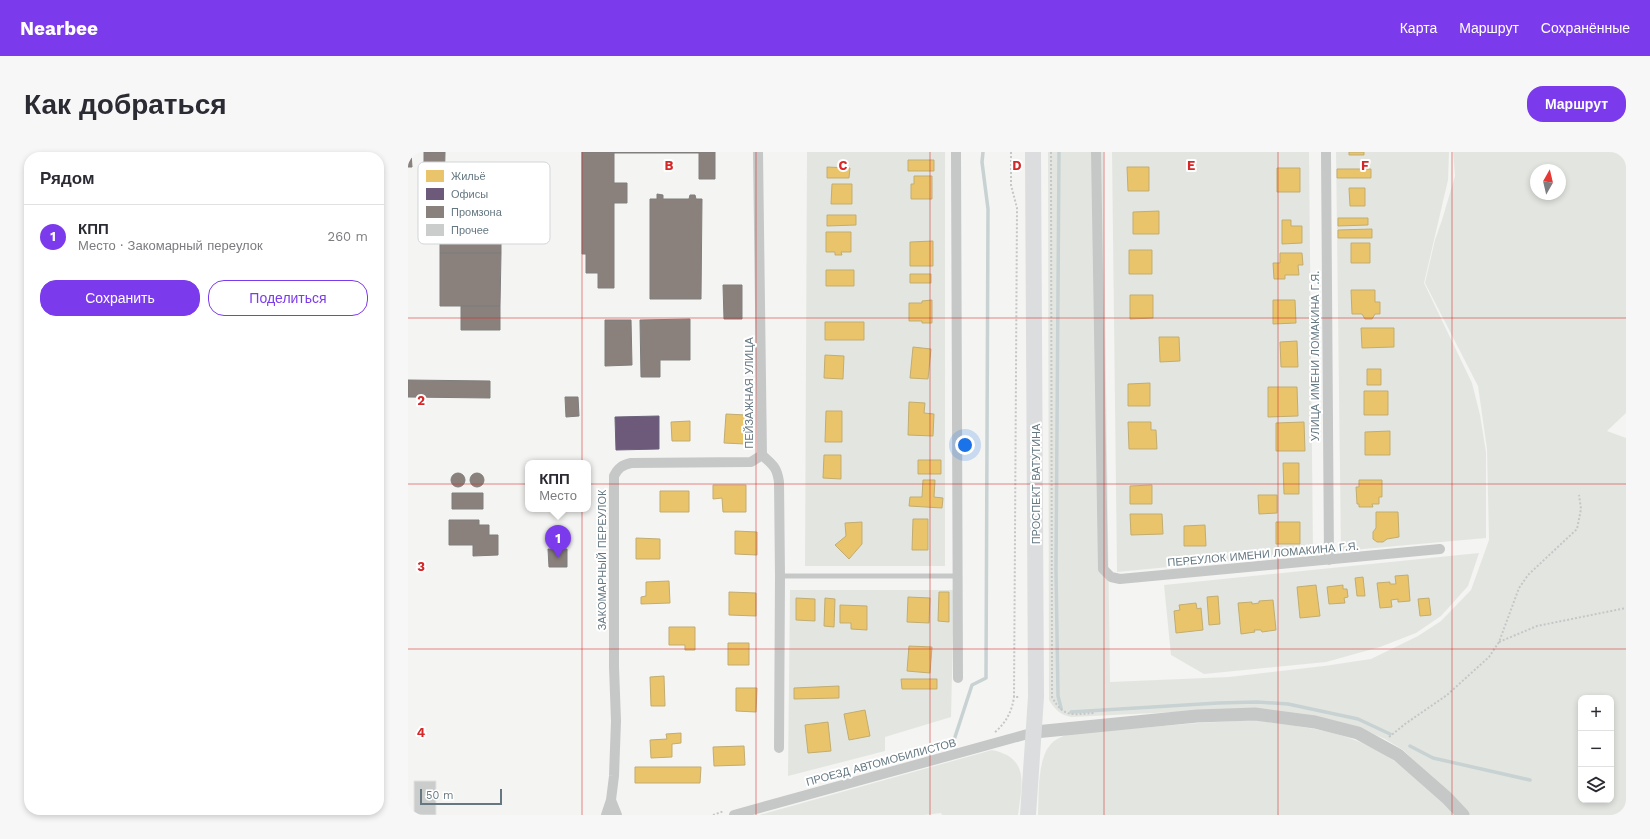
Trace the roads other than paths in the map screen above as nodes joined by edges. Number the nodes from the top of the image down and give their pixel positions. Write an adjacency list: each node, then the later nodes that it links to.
1 (758, 152): 6 (street, ПЕЙЗАЖНАЯ УЛИЦА)
2 (956, 152): 10 (street)
3 (1033, 152): 12 (main road, ПРОСПЕКТ ВАТУТИНА)
4 (1096, 152): 8 (street, ПЕРЕУЛОК ИМЕНИ ЛОМАКИНА Г.Я.)
5 (1326, 152): 8 (street, УЛИЦА ИМЕНИ ЛОМАКИНА Г.Я.)
6 (762, 455): 9 (street, ПЕЙЗАЖНАЯ УЛИЦА); 14 (street, ЗАКОМАРНЫЙ ПЕРЕУЛОК)
7 (1440, 550): 8 (street, ПЕРЕУЛОК ИМЕНИ ЛОМАКИНА Г.Я.)
8 (1329, 560)
9 (780, 576): 10 (lane); 13 (street, ПЕЙЗАЖНАЯ УЛИЦА)
10 (958, 576): 11 (street)
11 (958, 678)
12 (1035, 732): 17 (street, ПРОЕЗД АВТОМОБИЛИСТОВ); 18 (main road, ПРОСПЕКТ ВАТУТИНА); 19 (street)
13 (779, 748)
14 (611, 800): 15 (street, ЗАКОМАРНЫЙ ПЕРЕУЛОК); 16 (street, ЗАКОМАРНЫЙ ПЕРЕУЛОК)
15 (606, 815)
16 (617, 815)
17 (734, 815)
18 (1028, 815)
19 (1463, 815)

